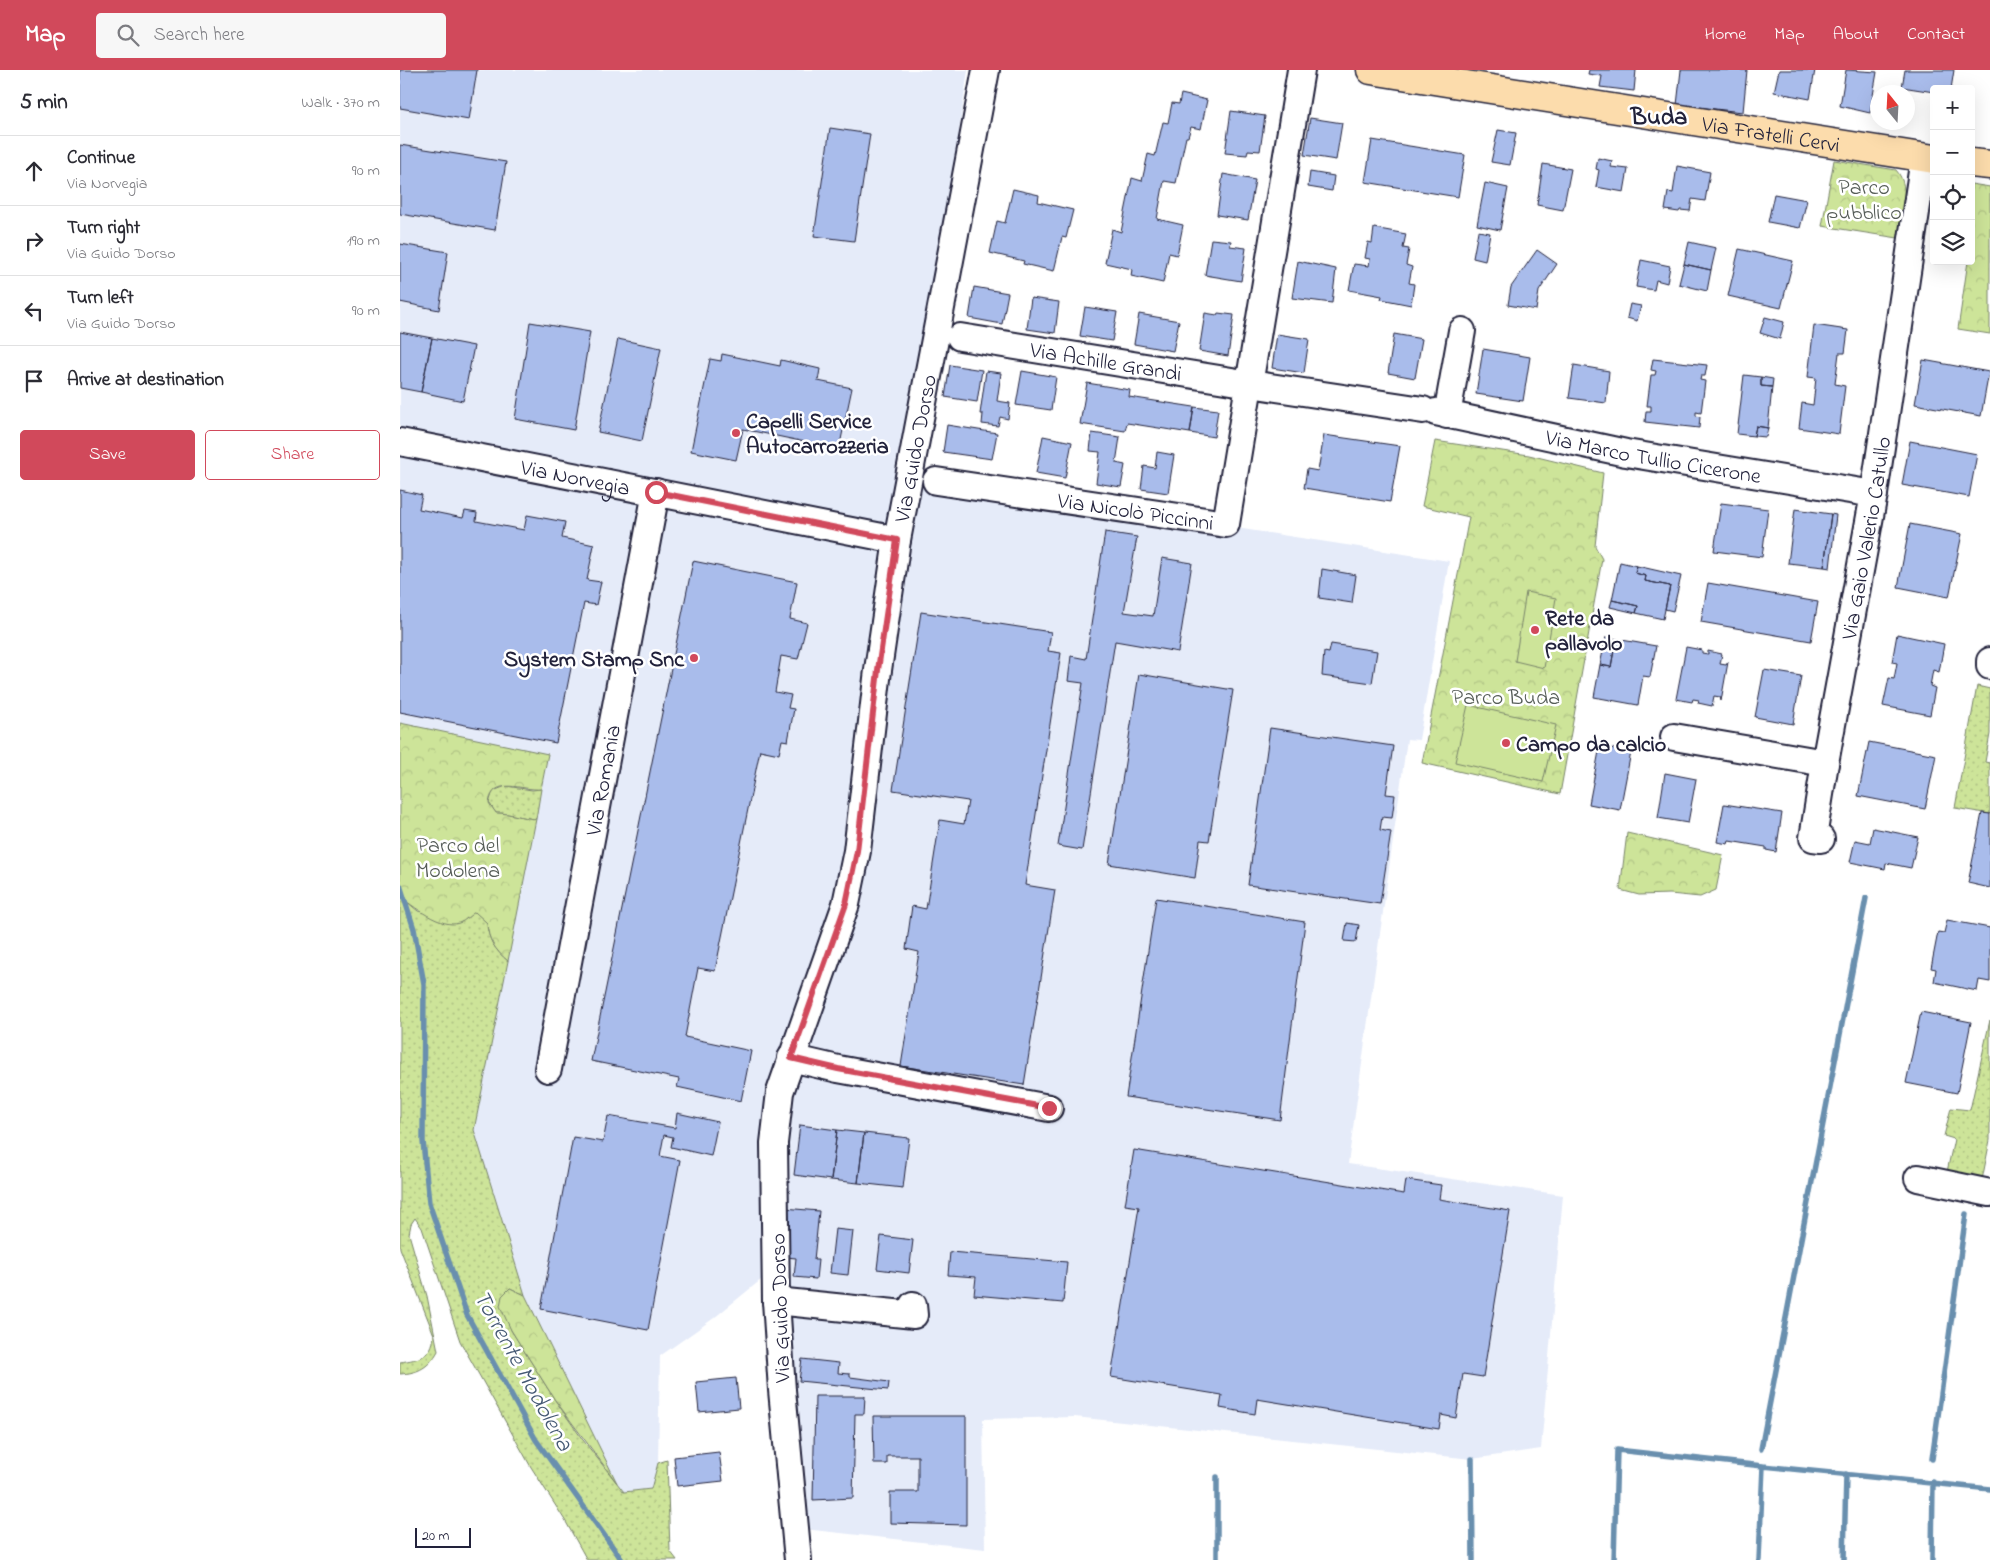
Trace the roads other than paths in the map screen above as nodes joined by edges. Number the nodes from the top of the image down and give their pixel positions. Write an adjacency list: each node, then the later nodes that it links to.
1 (986, 70): 15 (street, Via Guido Dorso)
2 (1301, 70): 9 (street, Via Nicolò Piccinni)
3 (1371, 70): 4 (main road, Via Fratelli Cervi)
4 (1929, 159): 14 (street, Via Gaio Valerio Catullo)
5 (1975, 163): 6 (main road)
6 (1990, 165)
7 (1462, 331): 10 (street)
8 (960, 337): 9 (street, Via Achille Grandi)
9 (1250, 384): 10 (street); 12 (street, Via Nicolò Piccinni)
10 (1435, 412): 14 (street, Via Marco Tullio Cicerone)
11 (400, 442): 13 (street, Via Norvegia)
12 (936, 481)
13 (656, 492): 15 (street, Via Norvegia); 22 (street, Via Romania)
14 (1874, 494): 19 (street, Via Gaio Valerio Catullo)
15 (897, 540): 21 (street, Via Guido Dorso)
16 (1990, 661): 17 (street)
17 (1990, 666)
18 (1674, 737): 19 (street)
19 (1825, 763): 20 (street, Via Gaio Valerio Catullo)
20 (1821, 839)
21 (791, 1058): 23 (street); 26 (street, Via Guido Dorso)
22 (548, 1069)
23 (1049, 1108)
24 (1918, 1178): 25 (street)
25 (1990, 1194)
26 (776, 1301): 27 (street); 28 (street, Via Guido Dorso)
27 (913, 1305)
28 (798, 1560)

